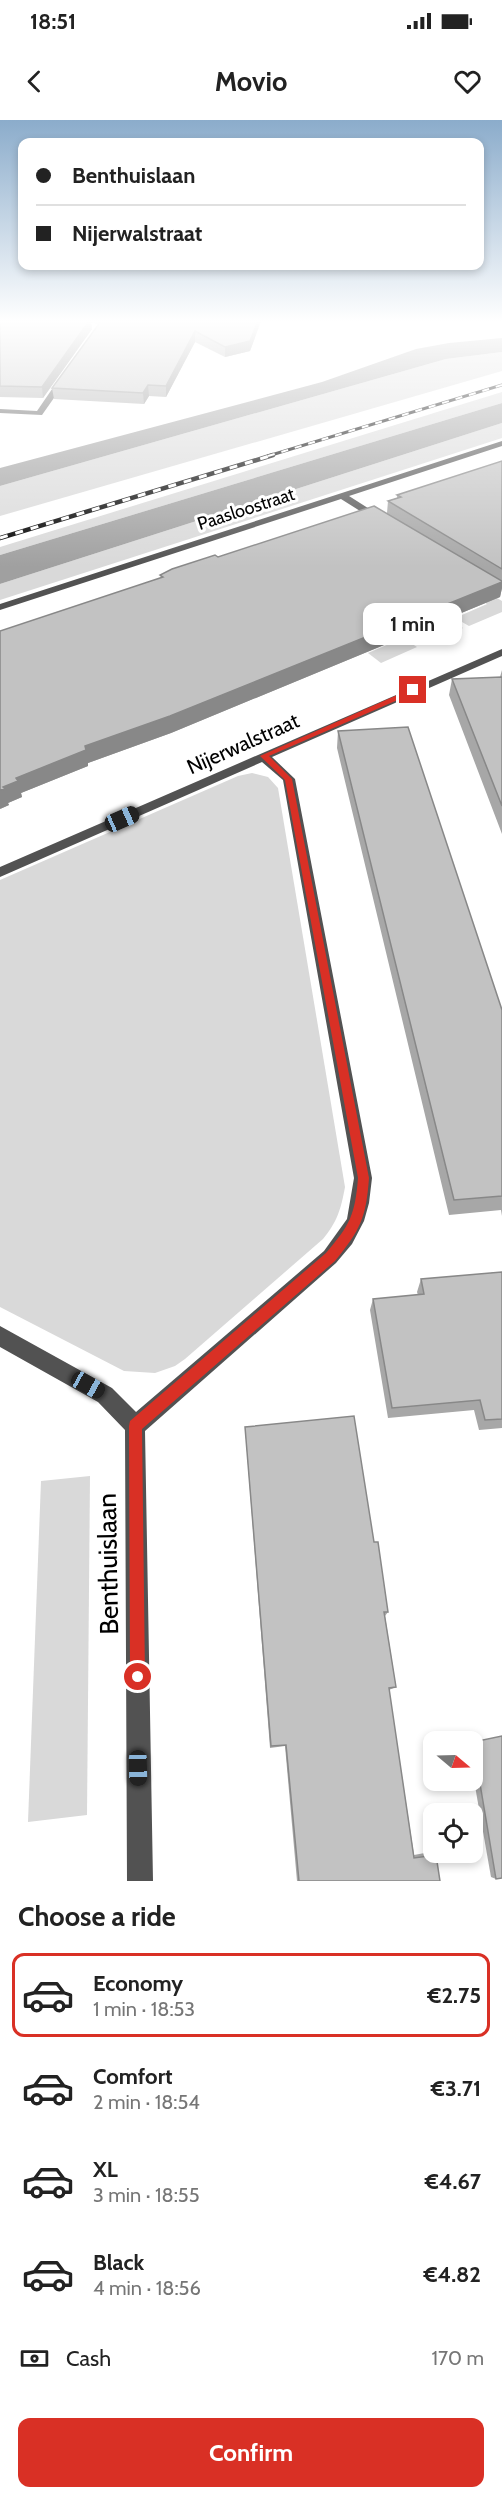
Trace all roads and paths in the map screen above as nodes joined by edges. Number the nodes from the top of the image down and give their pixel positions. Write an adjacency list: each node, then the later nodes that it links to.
1 (46, 403): 2 (street)
2 (0, 411)
3 (502, 443): 4 (street, Paasloostraat)
4 (341, 495): 5 (street); 6 (street, Paasloostraat)
5 (391, 526)
6 (0, 606)
7 (502, 652): 8 (street, Nijerwalstraat)
8 (264, 756): 9 (street, Nijerwalstraat); 11 (street)
9 (0, 872)
10 (0, 1336): 11 (street)
11 (135, 1426): 12 (street, Benthuislaan)
12 (140, 1881)

